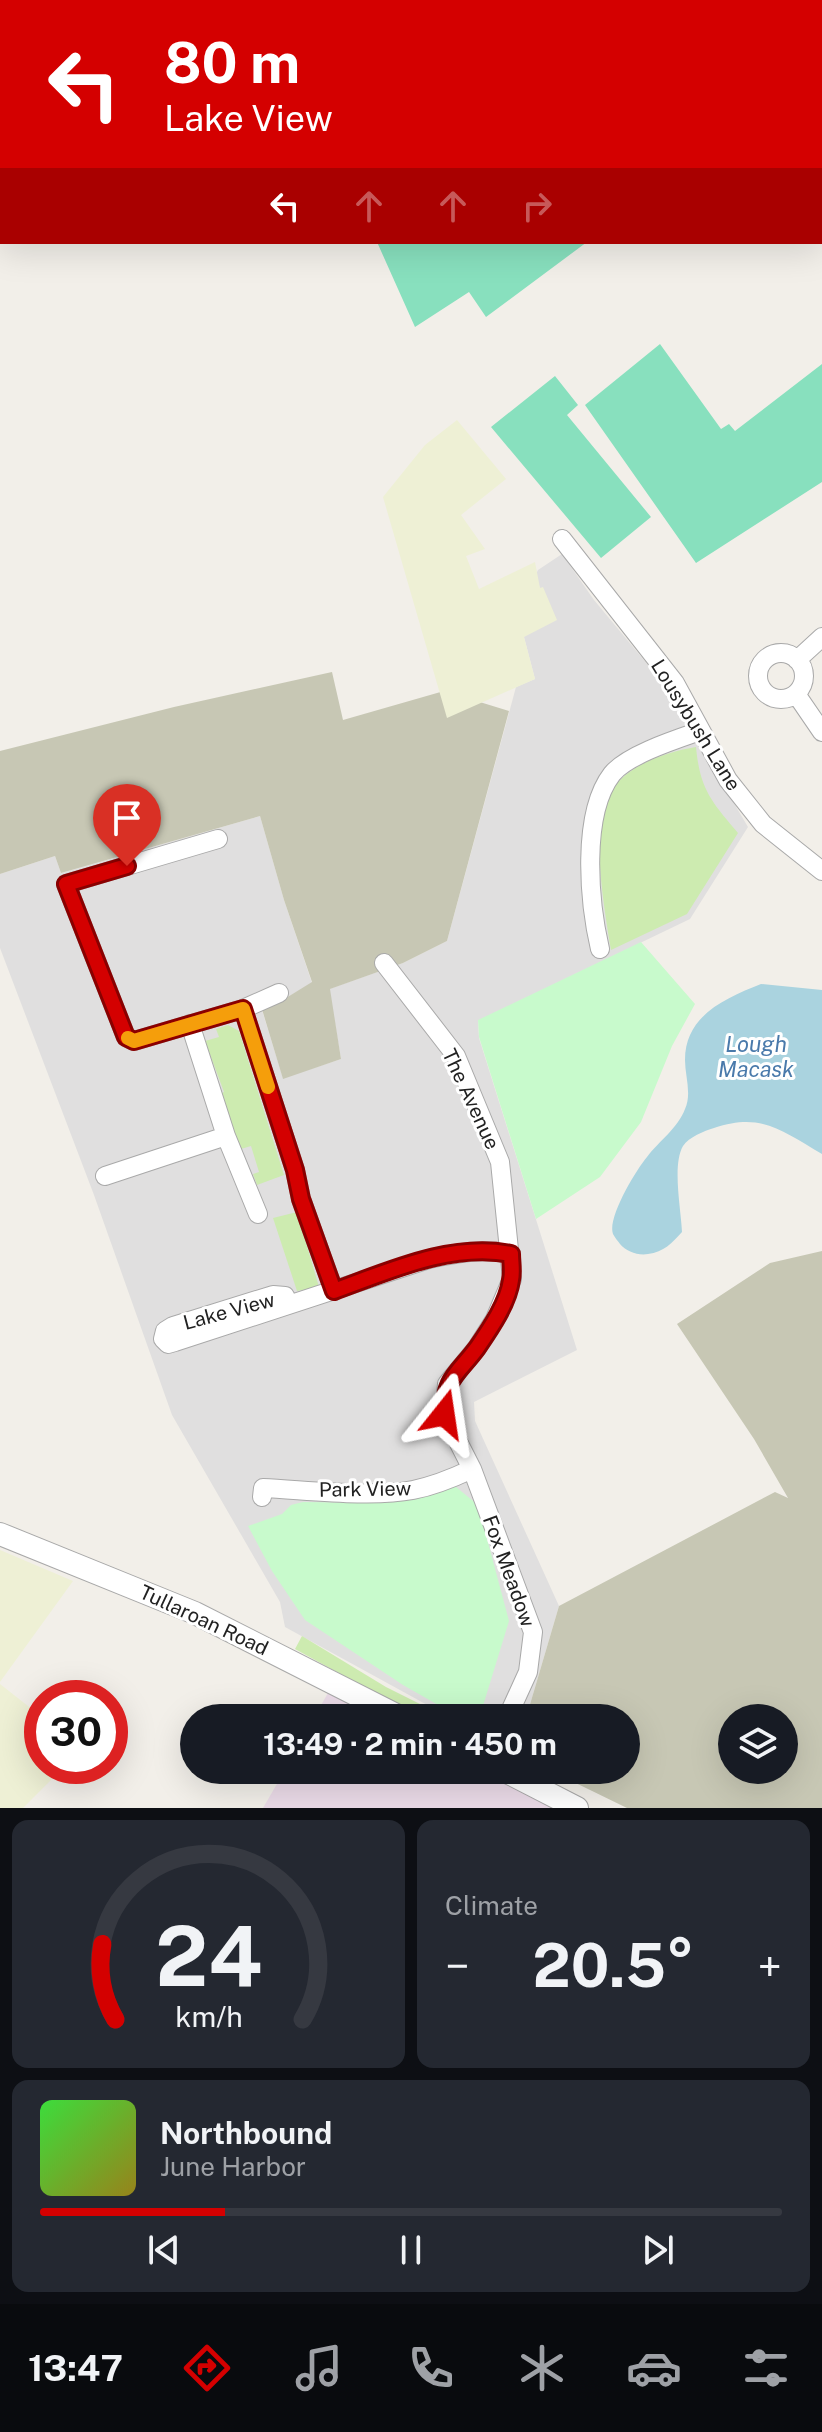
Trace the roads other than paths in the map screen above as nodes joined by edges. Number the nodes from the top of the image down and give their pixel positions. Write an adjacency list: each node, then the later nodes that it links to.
1 (562, 539): 5 (street, Lousybush Lane)
2 (822, 637): 3 (street)
3 (797, 660): 4 (street); 4 (street)
4 (796, 694): 6 (street)
5 (700, 731): 8 (street, Lousybush Lane); 9 (street)
6 (822, 732)
7 (218, 839): 13 (street)
8 (822, 871)
9 (600, 949)
10 (384, 963): 17 (street, The Avenue)
11 (279, 993): 12 (street)
12 (243, 1009): 13 (street); 18 (street)
13 (190, 1024): 14 (street)
14 (226, 1136): 15 (street); 16 (street)
15 (105, 1176)
16 (258, 1214)
17 (511, 1254): 18 (street, Lake View); 20 (street, The Avenue)
18 (334, 1291): 19 (street, Lake View)
19 (289, 1304): 19 (street, Lake View)
20 (472, 1469): 21 (street, Park View); 24 (street, Fox Meadow)
21 (262, 1497)
22 (0, 1534): 23 (street, Tullaroan Road)
23 (374, 1704)
24 (513, 1704)
25 (530, 1784): 26 (street)
26 (577, 1808)

